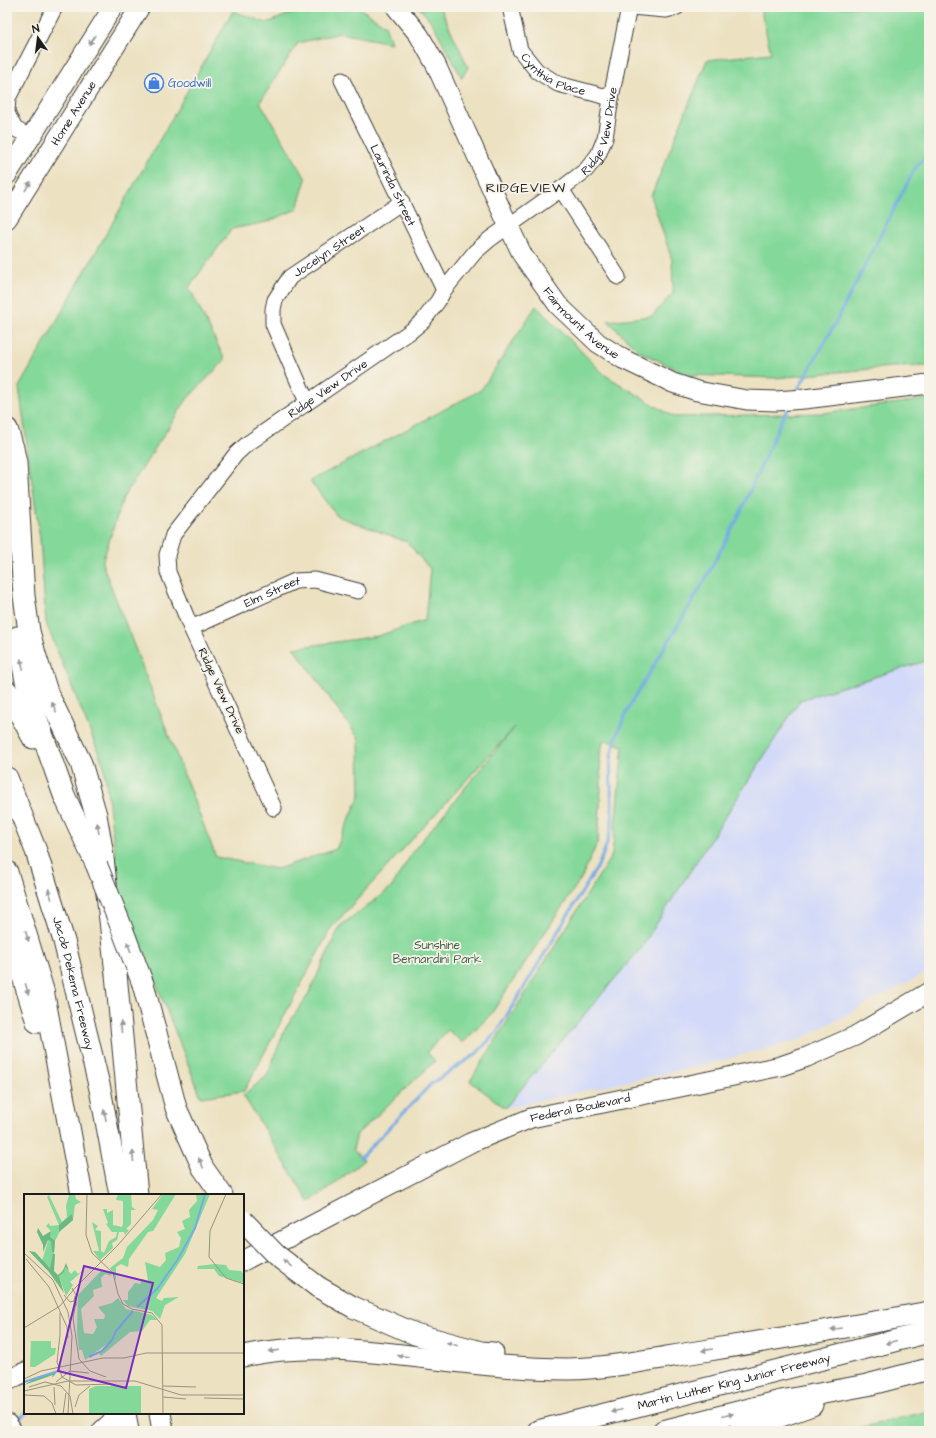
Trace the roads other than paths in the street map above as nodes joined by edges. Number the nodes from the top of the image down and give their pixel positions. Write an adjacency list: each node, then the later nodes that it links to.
1 (55, 7): 10 (street)
2 (113, 7): 11 (main road, Home Avenue, one-way to 11)
3 (140, 7): 15 (main road, Home Avenue, one-way to 3)
4 (396, 7): 16 (main road, Fairmount Avenue)
5 (510, 7): 9 (street, Cynthia Place)
6 (630, 7): 7 (street); 9 (street, Ridge View Drive)
7 (677, 7)
8 (342, 80): 14 (street, Laurinda Street)
9 (611, 98): 13 (street, Ridge View Drive)
10 (7, 112): 11 (street)
11 (31, 137): 12 (main road, Home Avenue)
12 (7, 175)
13 (561, 189): 16 (street, Ridge View Drive); 17 (street)
14 (402, 202): 18 (street, Laurinda Street); 20 (street, Jocelyn Street)
15 (7, 219)
16 (509, 227): 18 (street, Ridge View Drive); 19 (main road, Fairmount Avenue)
17 (618, 277)
18 (444, 290): 20 (street, Ridge View Drive)
19 (929, 384)
20 (307, 402): 24 (street, Ridge View Drive)
21 (7, 429): 22 (highway)
22 (18, 486): 27 (highway, one-way to 22); 35 (highway, one-way to 22)
23 (358, 591): 24 (street, Elm Street)
24 (191, 628): 28 (street, Ridge View Drive)
25 (7, 691): 27 (highway)
26 (7, 778): 34 (highway, Jacob Dekema Freeway, one-way to 26)
27 (64, 794): 36 (highway, one-way to 27, bridge)
28 (274, 808)
29 (7, 872): 32 (highway, one-way to 32)
30 (7, 926): 32 (highway, one-way to 32)
31 (929, 992): 38 (main road, Federal Boulevard)
32 (77, 1168): 33 (highway)
33 (82, 1194)
34 (120, 1194)
35 (137, 1194)
36 (221, 1194)
37 (244, 1222): 42 (highway, one-way to 37, bridge)
38 (244, 1260)
39 (929, 1312): 42 (highway, one-way to 42)
40 (929, 1332): 55 (highway, Martin Luther King Junior Freeway, one-way to 55)
41 (244, 1356): 42 (highway, one-way to 41)
42 (643, 1362)
43 (929, 1369): 46 (highway)
44 (24, 1372): 45 (main road)
45 (7, 1381)
46 (867, 1385): 56 (highway, one-way to 46); 57 (highway)
47 (123, 1414): 52 (highway)
48 (124, 1414): 53 (highway)
49 (160, 1414): 54 (highway)
50 (7, 1425): 51 (highway)
51 (11, 1431)
52 (103, 1431)
53 (128, 1431)
54 (163, 1431)
55 (538, 1431)
56 (663, 1431)
57 (739, 1431)

